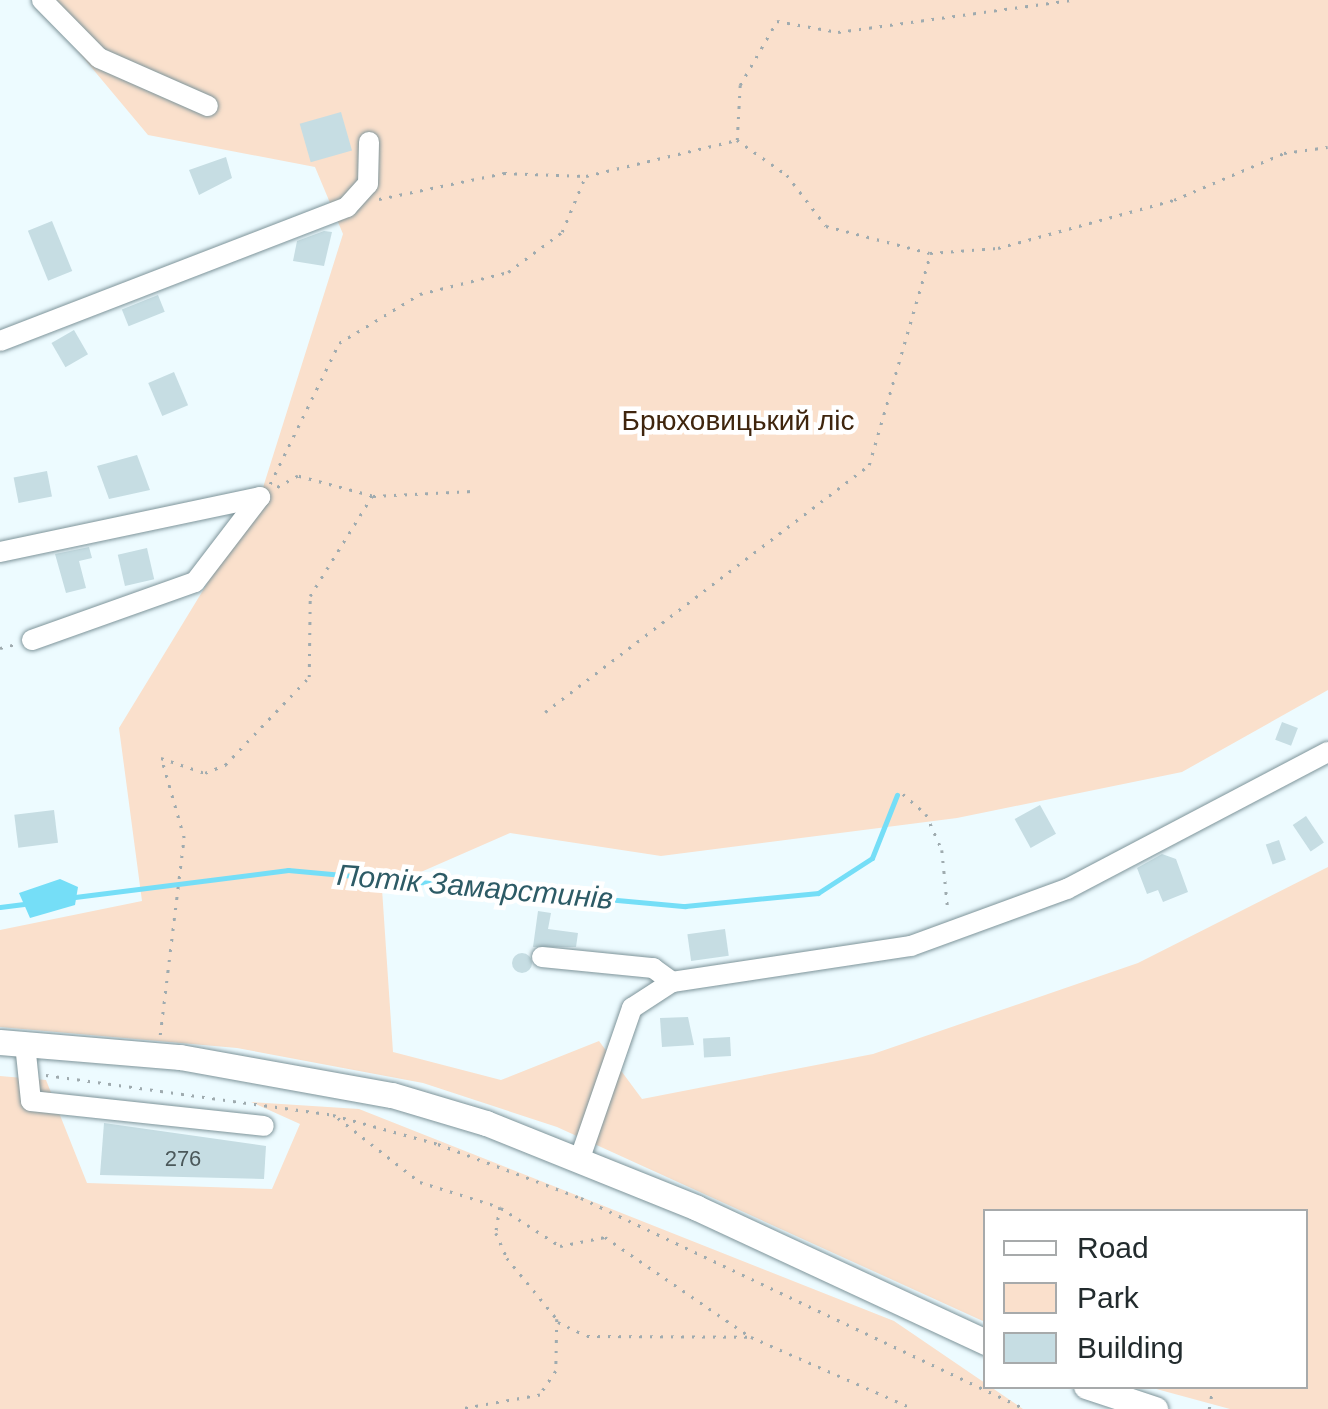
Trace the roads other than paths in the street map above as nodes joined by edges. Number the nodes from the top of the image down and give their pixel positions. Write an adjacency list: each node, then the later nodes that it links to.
1 (42, 0): 2 (street)
2 (208, 106)
3 (369, 142): 4 (street)
4 (0, 341)
5 (0, 552): 6 (street)
6 (32, 640)
7 (1328, 752): 9 (street)
8 (542, 957): 9 (street)
9 (672, 982): 12 (street)
10 (12, 1043): 11 (street); 12 (main road)
11 (264, 1126)
12 (580, 1158): 13 (main road)
13 (983, 1341)
14 (1095, 1389): 15 (main road)
15 (1155, 1409)

